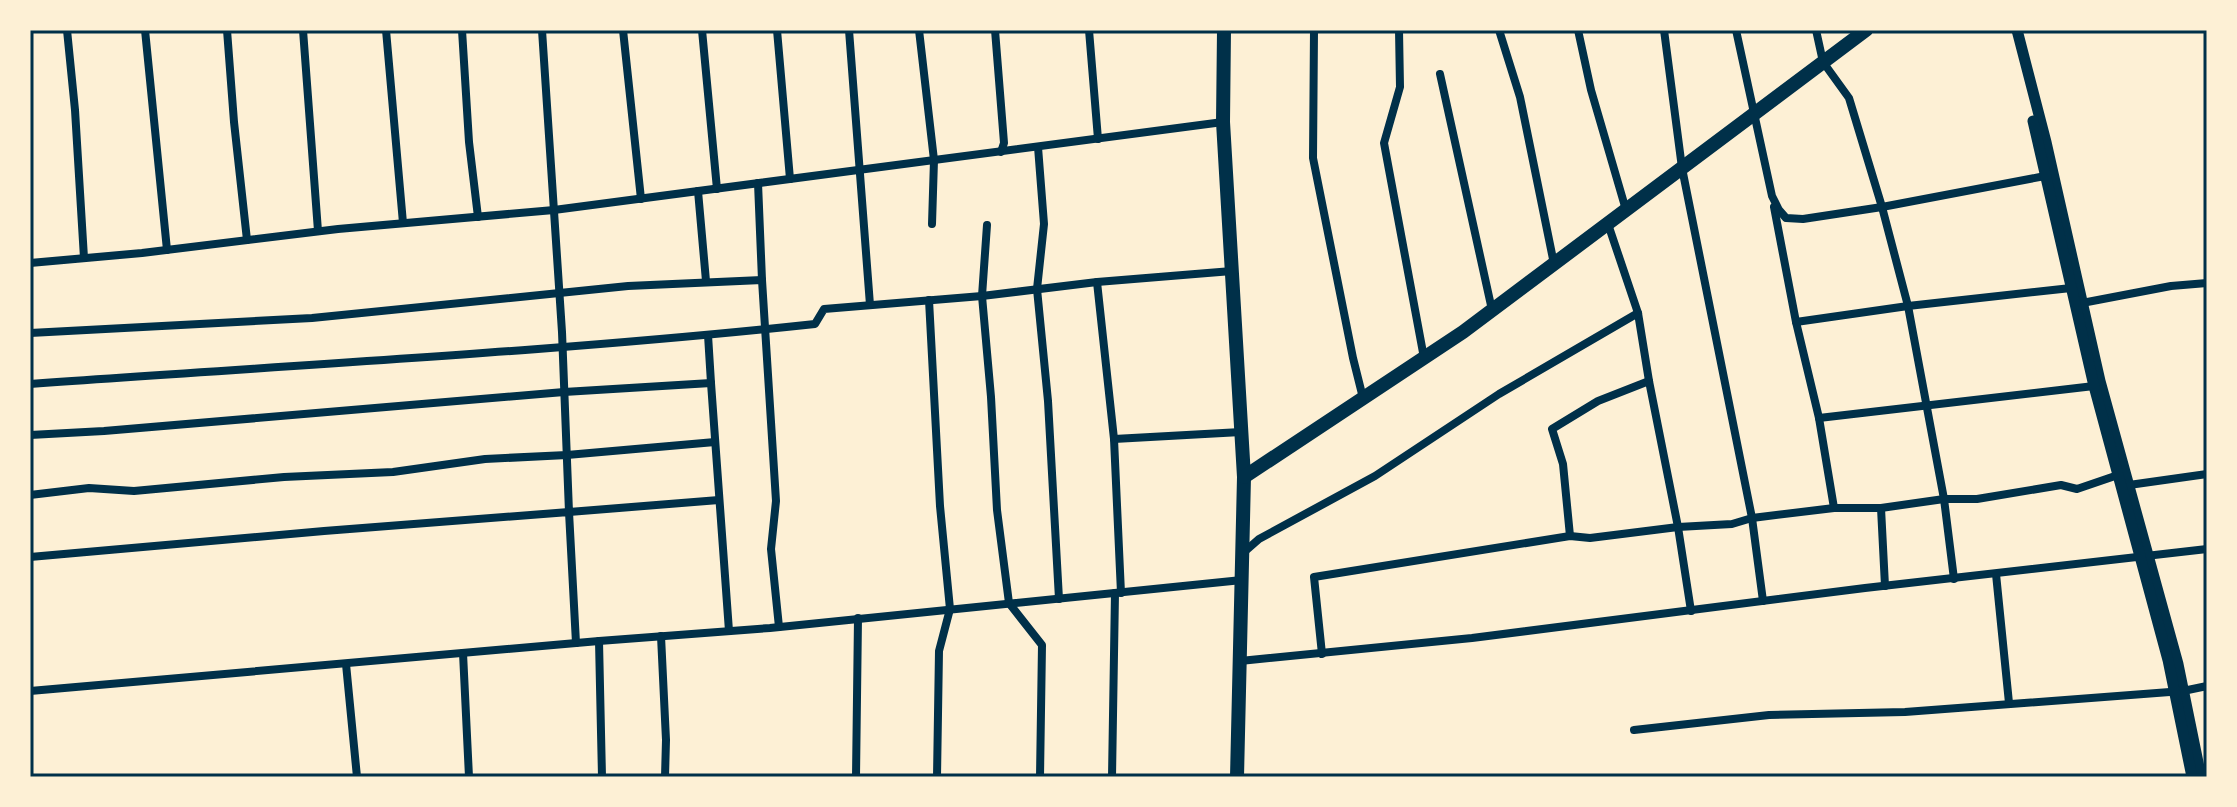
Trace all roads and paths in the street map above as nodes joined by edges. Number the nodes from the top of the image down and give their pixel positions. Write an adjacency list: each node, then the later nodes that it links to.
1 (67, 30): 53 (street)
2 (145, 30): 52 (street)
3 (227, 30): 51 (street)
4 (303, 30): 50 (street)
5 (386, 30): 46 (street)
6 (462, 30): 45 (street)
7 (542, 30): 43 (street)
8 (623, 30): 41 (street)
9 (702, 30): 38 (street)
10 (777, 30): 36 (street)
11 (849, 30): 34 (street)
12 (919, 30): 32 (street)
13 (995, 30): 31 (street)
14 (1089, 30): 29 (street)
15 (1224, 30): 28 (main road)
16 (1314, 30): 82 (street)
17 (1399, 30): 76 (street)
18 (1499, 30): 55 (street)
19 (1578, 30): 44 (street)
20 (1664, 30): 33 (street)
21 (1736, 30): 27 (street)
22 (1816, 30): 25 (street)
23 (1866, 30): 25 (main road)
24 (2017, 31): 35 (street); 66 (street)
25 (1823, 62): 27 (main road); 42 (street)
26 (1440, 74): 69 (street)
27 (1754, 114): 33 (main road); 40 (street)
28 (1223, 122): 29 (street); 56 (main road)
29 (1098, 139): 30 (street)
30 (1038, 147): 31 (street); 62 (street)
31 (1001, 152): 32 (street)
32 (934, 160): 34 (street); 47 (street)
33 (1682, 168): 44 (main road); 100 (street)
34 (861, 170): 36 (street); 67 (street)
35 (2045, 176): 42 (street); 61 (street)
36 (790, 179): 37 (street)
37 (758, 183): 38 (street); 57 (street)
38 (717, 189): 39 (street)
39 (698, 191): 41 (street); 58 (street)
40 (1772, 196): 42 (street); 71 (street)
41 (641, 199): 43 (street)
42 (1882, 207): 68 (street)
43 (554, 210): 45 (street); 63 (street)
44 (1626, 210): 48 (main road)
45 (478, 217): 46 (street)
46 (403, 223): 50 (street)
47 (932, 224)
48 (1608, 224): 55 (main road); 70 (street)
49 (987, 225): 64 (street)
50 (318, 231): 51 (street)
51 (247, 240): 52 (street)
52 (167, 250): 53 (street)
53 (84, 258): 54 (street)
54 (30, 263)
55 (1554, 264): 69 (main road)
56 (1232, 271): 59 (street); 85 (main road)
57 (762, 280): 58 (street); 72 (street)
58 (706, 281): 63 (street)
59 (1097, 282): 62 (street); 87 (street)
60 (2207, 283): 66 (street)
61 (2071, 288): 68 (street); 80 (street)
62 (1037, 289): 64 (street); 112 (street)
63 (559, 294): 73 (street); 75 (street)
64 (982, 296): 65 (street); 114 (street)
65 (929, 300): 67 (street); 115 (street)
66 (2082, 303): 93 (street)
67 (870, 305): 72 (street)
68 (1908, 306): 71 (street); 83 (street)
69 (1492, 310): 76 (main road)
70 (1638, 313): 77 (street); 104 (street)
71 (1796, 322): 84 (street)
72 (765, 330): 74 (street); 118 (street)
73 (30, 333)
74 (708, 335): 75 (street); 78 (street)
75 (562, 347): 79 (street); 81 (street)
76 (1424, 358): 82 (main road)
77 (1649, 381): 101 (street); 102 (street)
78 (711, 383): 81 (street); 88 (street)
79 (30, 384)
80 (2094, 386): 83 (street); 91 (street)
81 (564, 392): 86 (street); 89 (street)
82 (1363, 398): 92 (main road)
83 (1928, 404): 84 (street); 95 (street)
84 (1819, 418): 97 (street)
85 (1241, 432): 87 (street); 92 (main road)
86 (30, 435)
87 (1114, 439): 111 (street)
88 (715, 442): 89 (street); 96 (street)
89 (567, 455): 94 (street); 99 (street)
90 (2207, 474): 93 (street)
91 (2118, 475): 95 (street); 106 (street)
92 (1244, 477): 104 (main road)
93 (2129, 485): 106 (street)
94 (30, 495)
95 (1944, 499): 98 (street); 108 (street)
96 (719, 500): 99 (street); 119 (street)
97 (1834, 508): 98 (street); 100 (street)
98 (1881, 508): 110 (street)
99 (569, 512): 105 (street); 122 (street)
100 (1752, 518): 101 (street); 113 (street)
101 (1678, 527): 102 (street); 116 (street)
102 (1570, 536): 124 (street)
103 (2207, 549): 106 (street)
104 (1242, 553): 109 (main road)
105 (30, 557)
106 (2145, 558): 107 (street); 129 (street)
107 (1996, 574): 108 (street); 130 (street)
108 (1954, 579): 110 (street)
109 (1242, 580): 111 (street); 125 (main road)
110 (1885, 586): 113 (street)
111 (1118, 593): 112 (street); 139 (street)
112 (1059, 599): 114 (street)
113 (1763, 601): 116 (street)
114 (1009, 603): 115 (street); 138 (street)
115 (950, 609): 117 (street); 137 (street)
116 (1691, 611): 124 (street)
117 (858, 618): 118 (street); 136 (street)
118 (779, 627): 119 (street)
119 (729, 631): 120 (street)
120 (661, 636): 121 (street); 135 (street)
121 (599, 641): 122 (street); 134 (street)
122 (576, 643): 123 (street)
123 (463, 653): 126 (street); 133 (street)
124 (1322, 654): 125 (street)
125 (1240, 661): 140 (main road)
126 (346, 664): 128 (street); 132 (street)
127 (2207, 686): 129 (street)
128 (30, 691)
129 (2179, 691): 130 (street); 141 (street); 142 (street)
130 (2009, 703): 131 (street)
131 (1634, 730)
132 (357, 777)
133 (469, 777)
134 (602, 777)
135 (665, 777)
136 (856, 777)
137 (937, 777)
138 (1040, 777)
139 (1112, 777)
140 (1237, 777)
141 (2192, 777)
142 (2201, 777)

